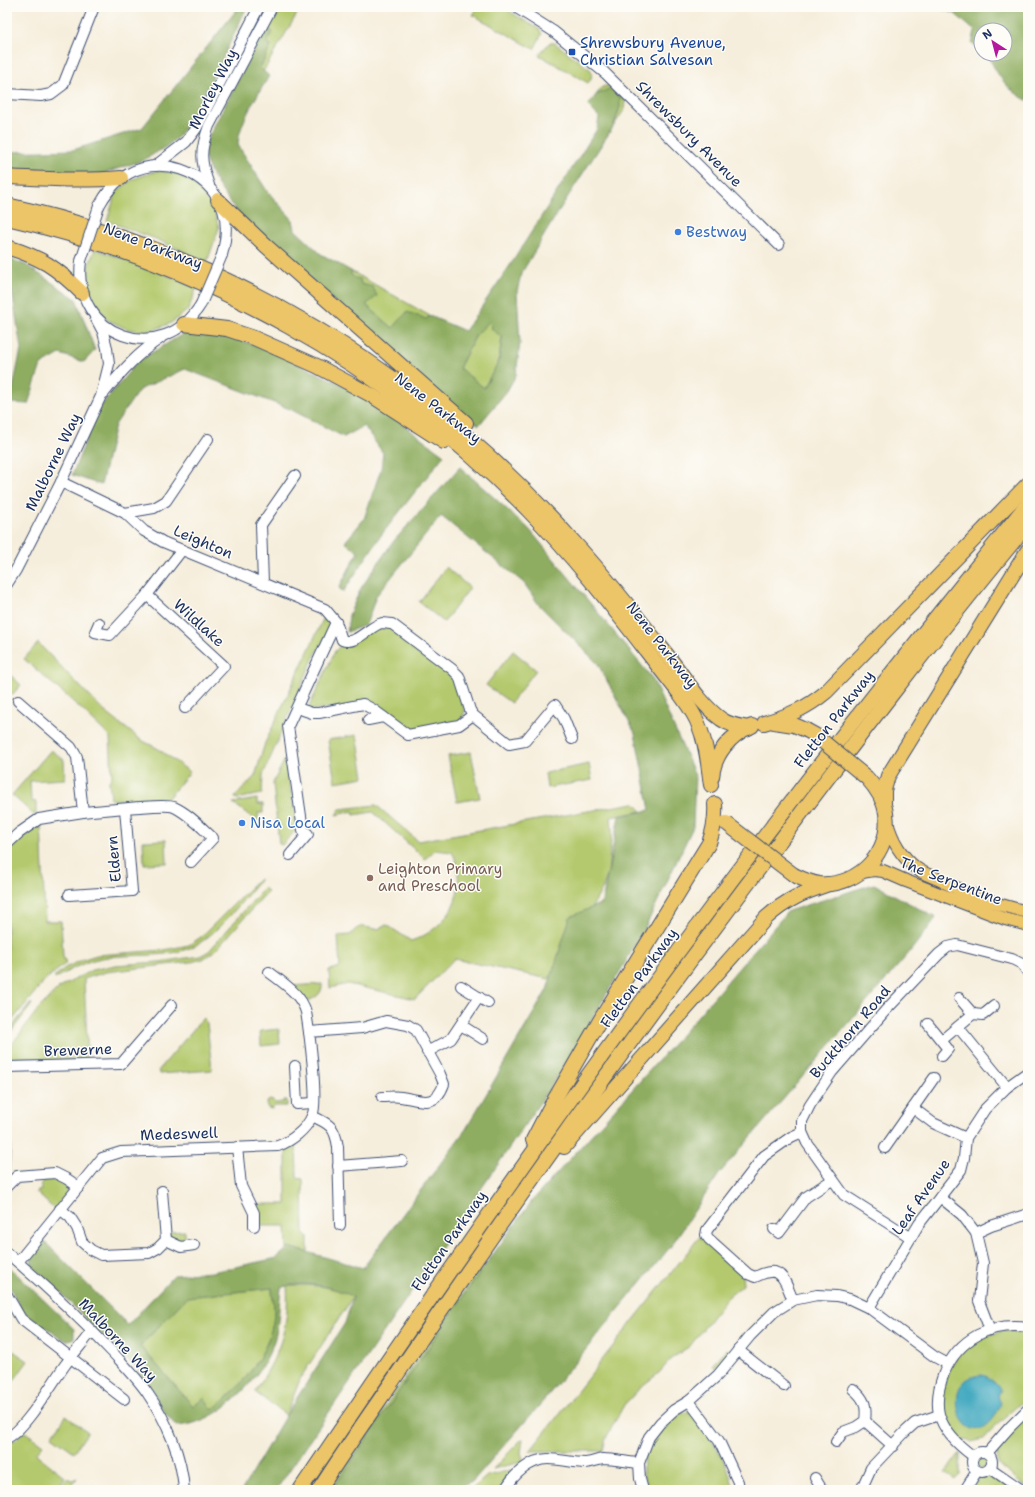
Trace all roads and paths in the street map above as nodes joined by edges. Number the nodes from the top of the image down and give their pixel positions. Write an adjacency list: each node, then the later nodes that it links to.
1 (94, 7): 5 (street)
2 (259, 7): 6 (street, Morley Way)
3 (272, 7): 9 (street, Morley Way)
4 (515, 7): 12 (street, Shrewsbury Avenue)
5 (7, 94)
6 (155, 166): 8 (street); 9 (street)
7 (7, 177): 8 (highway)
8 (121, 178): 15 (street, bridge)
9 (214, 194): 14 (street, Morley Way); 25 (highway)
10 (7, 205): 25 (highway, Nene Parkway)
11 (7, 218): 21 (highway, Nene Parkway)
12 (780, 245)
13 (7, 247): 15 (highway)
14 (222, 255): 17 (street, Malborne Way, bridge)
15 (82, 293): 16 (street, Malborne Way)
16 (95, 317): 18 (street); 19 (street, Malborne Way)
17 (184, 324): 18 (street, Malborne Way); 21 (highway)
18 (166, 335): 19 (street, Malborne Way)
19 (101, 396): 23 (street, Malborne Way)
20 (208, 439): 27 (street)
21 (477, 461): 45 (highway, Nene Parkway)
22 (295, 476): 31 (street)
23 (61, 482): 27 (street, Leighton); 32 (street, Malborne Way)
24 (1028, 484): 42 (highway)
25 (525, 489): 43 (highway, Nene Parkway)
26 (1028, 503): 91 (highway, Fletton Parkway)
27 (125, 513): 29 (street, Leighton)
28 (1028, 524): 98 (highway, Fletton Parkway)
29 (182, 550): 31 (street, Leighton); 33 (street)
30 (1028, 550): 47 (highway)
31 (263, 583): 34 (street, Leighton)
32 (7, 584)
33 (147, 595): 35 (street); 37 (street, Wildlake)
34 (336, 622): 38 (street); 39 (street, Leighton)
35 (99, 623)
36 (18, 701): 49 (street)
37 (185, 708)
38 (297, 708): 40 (street); 52 (street)
39 (473, 715): 40 (street); 44 (street, Leighton)
40 (384, 717): 41 (street)
41 (368, 720)
42 (764, 723): 43 (highway); 47 (highway, bridge)
43 (748, 728): 45 (highway)
44 (572, 739)
45 (712, 785): 46 (highway)
46 (715, 804): 55 (highway, bridge); 91 (highway)
47 (884, 804): 50 (highway)
48 (125, 809): 49 (street); 53 (street); 57 (street, Eldern)
49 (83, 812): 51 (street)
50 (887, 821): 54 (highway); 56 (main road, The Serpentine)
51 (7, 844)
52 (290, 855)
53 (191, 862)
54 (862, 872): 55 (highway); 56 (main road, The Serpentine)
55 (829, 884): 98 (highway)
56 (949, 891): 58 (main road, The Serpentine)
57 (69, 895)
58 (973, 900): 59 (main road, The Serpentine); 60 (main road, The Serpentine)
59 (1028, 912)
60 (1028, 925)
61 (269, 972): 71 (street, Medeswell)
62 (1028, 973): 85 (street, Buckthorn Road)
63 (461, 986): 69 (street)
64 (959, 998): 67 (street)
65 (172, 1005): 77 (street, Brewerne)
66 (994, 1006): 67 (street)
67 (973, 1014): 70 (street)
68 (928, 1024): 73 (street)
69 (461, 1025): 72 (street); 74 (street)
70 (958, 1027): 73 (street); 80 (street)
71 (309, 1032): 74 (street); 82 (street, Medeswell)
72 (483, 1039)
73 (942, 1040): 75 (street)
74 (427, 1052): 81 (street)
75 (942, 1056)
76 (294, 1066): 82 (street)
77 (7, 1067)
78 (1028, 1072): 80 (street, Leaf Avenue)
79 (934, 1078): 83 (street)
80 (1007, 1087): 86 (street, Leaf Avenue)
81 (382, 1097)
82 (314, 1103): 84 (street, Medeswell)
83 (913, 1108): 86 (street); 88 (street)
84 (312, 1116): 87 (street, Medeswell); 90 (street)
85 (802, 1132): 92 (street); 110 (street)
86 (966, 1138): 96 (street, Leaf Avenue)
87 (237, 1147): 94 (street, Medeswell); 101 (street)
88 (885, 1148)
89 (402, 1161): 90 (street)
90 (338, 1166): 100 (street)
91 (513, 1180): 136 (highway, Fletton Parkway)
92 (832, 1180): 102 (street); 104 (street)
93 (7, 1186): 94 (street)
94 (79, 1187): 97 (street, Medeswell)
95 (162, 1191): 105 (street)
96 (940, 1197): 103 (street); 104 (street, Leaf Avenue)
97 (60, 1209): 105 (street); 108 (street, Medeswell)
98 (510, 1210): 137 (highway, Fletton Parkway)
99 (1028, 1214): 103 (street)
100 (340, 1225)
101 (254, 1226)
102 (774, 1229)
103 (976, 1233): 113 (street)
104 (910, 1237): 111 (street, Leaf Avenue)
105 (166, 1240): 106 (street)
106 (194, 1245)
107 (7, 1253): 108 (street, Malborne Way)
108 (18, 1262): 114 (street, Malborne Way)
109 (7, 1295): 116 (street)
110 (792, 1300): 111 (street); 115 (street)
111 (869, 1308): 117 (street)
112 (1028, 1327): 113 (street)
113 (990, 1330): 117 (street)
114 (92, 1332): 116 (street); 135 (street, Malborne Way)
115 (738, 1350): 118 (street); 121 (street)
116 (71, 1358): 120 (street); 125 (street)
117 (948, 1364): 123 (street)
118 (784, 1386)
119 (853, 1389): 124 (street)
120 (124, 1399)
121 (689, 1401): 130 (street); 140 (street)
122 (1028, 1410): 128 (street)
123 (939, 1414): 127 (street); 129 (street)
124 (865, 1421): 126 (street); 127 (street)
125 (7, 1438)
126 (836, 1442)
127 (893, 1446): 141 (street)
128 (987, 1453): 129 (street); 131 (street)
129 (973, 1456): 132 (street)
130 (639, 1463): 138 (street); 139 (street)
131 (990, 1468): 132 (street); 143 (street)
132 (977, 1471): 142 (street)
133 (815, 1478): 134 (street)
134 (821, 1489)
135 (184, 1490)
136 (300, 1490)
137 (319, 1490)
138 (505, 1490)
139 (643, 1490)
140 (739, 1490)
141 (861, 1490)
142 (965, 1490)
143 (1022, 1490)

